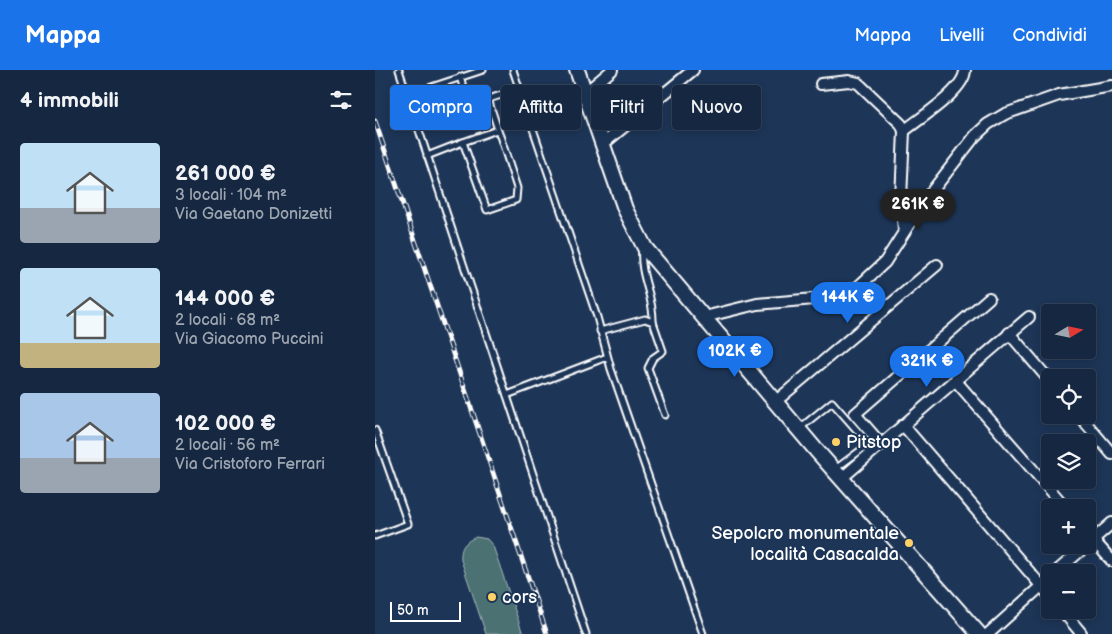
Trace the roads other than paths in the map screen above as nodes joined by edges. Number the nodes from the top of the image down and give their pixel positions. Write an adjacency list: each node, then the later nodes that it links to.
1 (399, 70): 11 (lane)
2 (483, 70): 8 (lane)
3 (513, 70): 14 (lane)
4 (577, 70): 16 (main road)
5 (612, 70): 16 (street)
6 (693, 70): 23 (street)
7 (965, 70): 21 (street)
8 (466, 73): 9 (lane)
9 (460, 77): 12 (lane); 13 (lane)
10 (821, 84): 21 (street)
11 (404, 85)
12 (435, 85)
13 (463, 85)
14 (518, 85)
15 (1112, 86): 25 (street)
16 (585, 93): 23 (main road)
17 (491, 110): 19 (lane)
18 (419, 130): 24 (lane)
19 (497, 130): 22 (lane); 22 (lane)
20 (533, 130): 32 (lane)
21 (904, 130): 25 (street)
22 (463, 142): 24 (lane)
23 (603, 144): 26 (main road)
24 (427, 156): 37 (lane)
25 (904, 230): 29 (street)
26 (643, 245): 29 (main road); 31 (lane)
27 (937, 265): 38 (street)
28 (989, 298): 44 (street)
29 (704, 317): 38 (main road)
30 (1029, 317): 33 (street)
31 (653, 322): 32 (lane); 39 (lane)
32 (600, 331): 34 (lane)
33 (1009, 333): 35 (street); 36 (street)
34 (607, 357): 37 (lane); 59 (lane)
35 (1041, 370)
36 (955, 380): 41 (street); 47 (street)
37 (507, 395): 58 (lane)
38 (775, 402): 42 (main road)
39 (665, 415)
40 (1087, 424): 45 (street)
41 (903, 425): 44 (street); 55 (street)
42 (798, 429): 46 (main road); 46 (lane)
43 (375, 430): 50 (lane)
44 (881, 444): 46 (street)
45 (1112, 454)
46 (838, 474): 60 (main road)
47 (1058, 499)
48 (1112, 523): 49 (street)
49 (1096, 535)
50 (375, 536)
51 (1096, 546): 53 (street)
52 (1075, 554): 54 (street)
53 (1112, 561)
54 (1064, 564)
55 (1041, 586): 61 (street)
56 (1069, 619): 57 (street)
57 (1081, 633)
58 (586, 634)
59 (703, 634)
60 (979, 634)
61 (988, 634)

